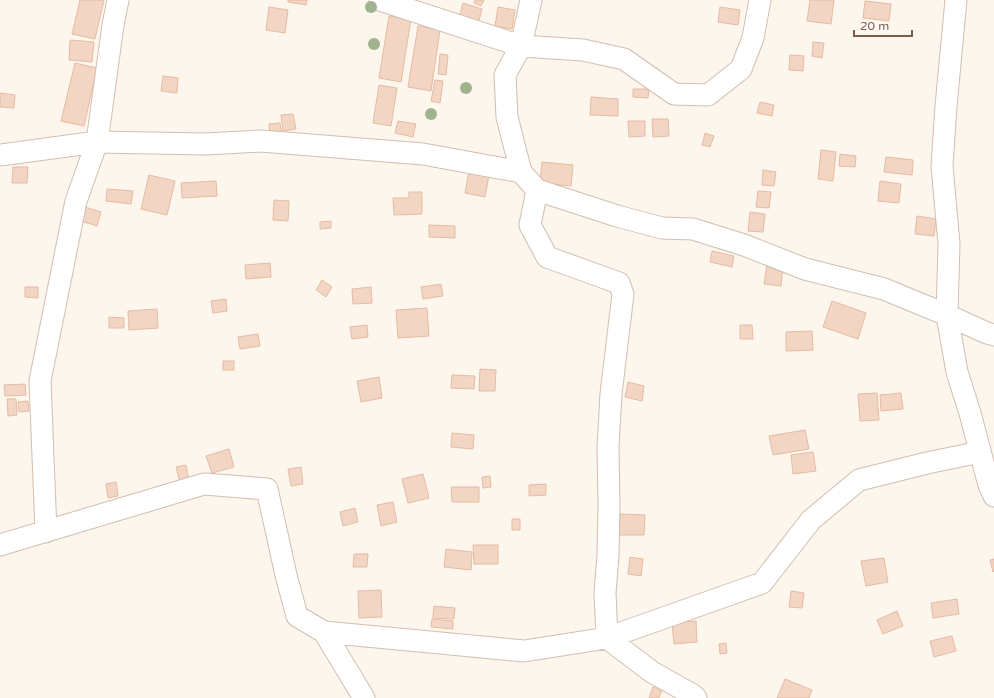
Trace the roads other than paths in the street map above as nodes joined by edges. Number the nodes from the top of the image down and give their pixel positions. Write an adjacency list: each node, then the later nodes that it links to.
1 (118, 0): 7 (street)
2 (380, 0): 6 (street)
3 (530, 0): 6 (street)
4 (760, 0): 6 (street)
5 (956, 0): 11 (street)
6 (521, 46): 9 (street)
7 (97, 142): 8 (street); 9 (street); 15 (street)
8 (0, 155)
9 (521, 172): 10 (street)
10 (537, 190): 11 (street); 18 (street)
11 (947, 316): 12 (street); 13 (street)
12 (994, 335)
13 (980, 452): 14 (street); 18 (street)
14 (994, 496)
15 (46, 532): 16 (street); 17 (street)
16 (0, 545)
17 (324, 632): 18 (street); 19 (street)
18 (607, 638): 20 (street)
19 (364, 698)
20 (696, 698)

